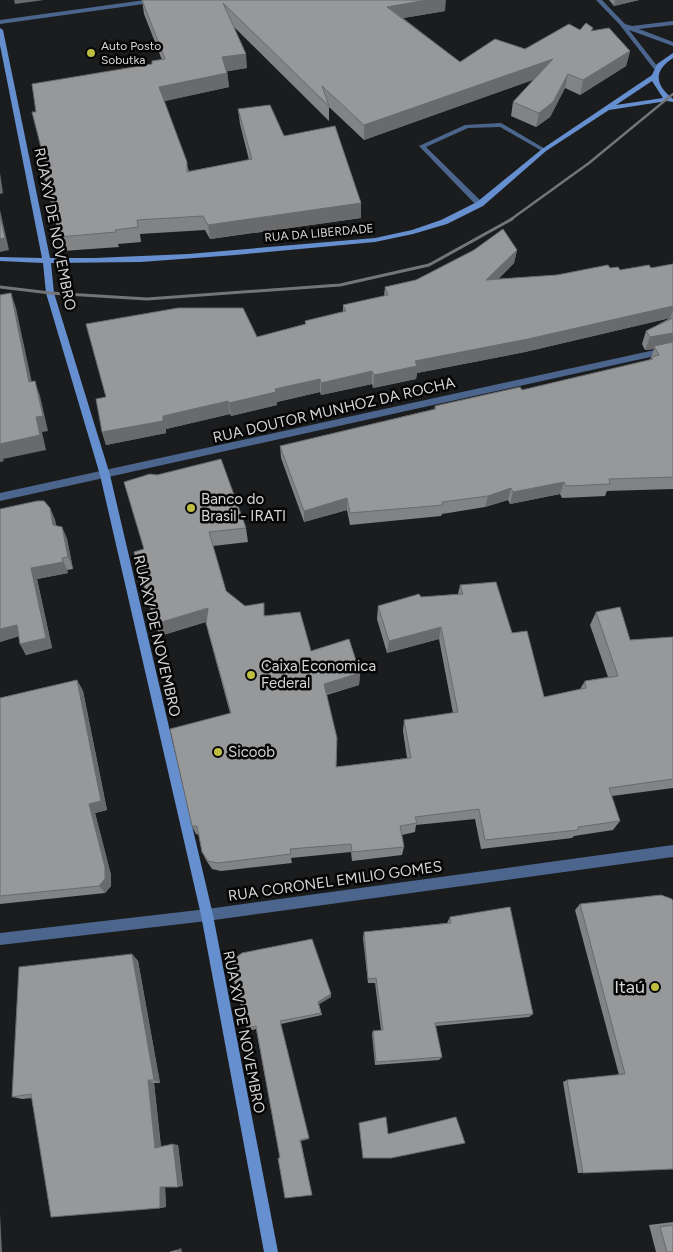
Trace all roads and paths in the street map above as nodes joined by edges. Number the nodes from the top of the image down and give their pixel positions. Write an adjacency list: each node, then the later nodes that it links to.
1 (158, 0): 3 (street)
2 (599, 0): 5 (street)
3 (0, 22)
4 (673, 23): 5 (street)
5 (622, 24): 7 (street); 9 (street)
6 (0, 30): 16 (main road, RUA XV DE NOVEMBRO)
7 (673, 44)
8 (673, 55): 9 (main road)
9 (656, 68): 10 (main road)
10 (655, 76): 11 (main road); 12 (main road, RUA DA LIBERDADE)
11 (670, 100): 12 (main road, RUA DA LIBERDADE)
12 (602, 110): 13 (main road, RUA DA LIBERDADE)
13 (544, 150): 14 (main road, RUA DA LIBERDADE); 14 (street)
14 (480, 204): 16 (main road, RUA DA LIBERDADE)
15 (0, 259): 16 (main road, RUA DA LIBERDADE)
16 (47, 262): 18 (main road, RUA XV DE NOVEMBRO)
17 (673, 349): 18 (street, RUA DOUTOR MUNHOZ DA ROCHA)
18 (105, 475): 19 (street, RUA DOUTOR MUNHOZ DA ROCHA); 21 (main road, RUA XV DE NOVEMBRO)
19 (0, 496)
20 (673, 851): 21 (street, RUA CORONEL EMILIO GOMES)
21 (207, 916): 22 (street, RUA CORONEL EMILIO GOMES); 23 (main road, RUA XV DE NOVEMBRO)
22 (0, 938)
23 (271, 1252)

